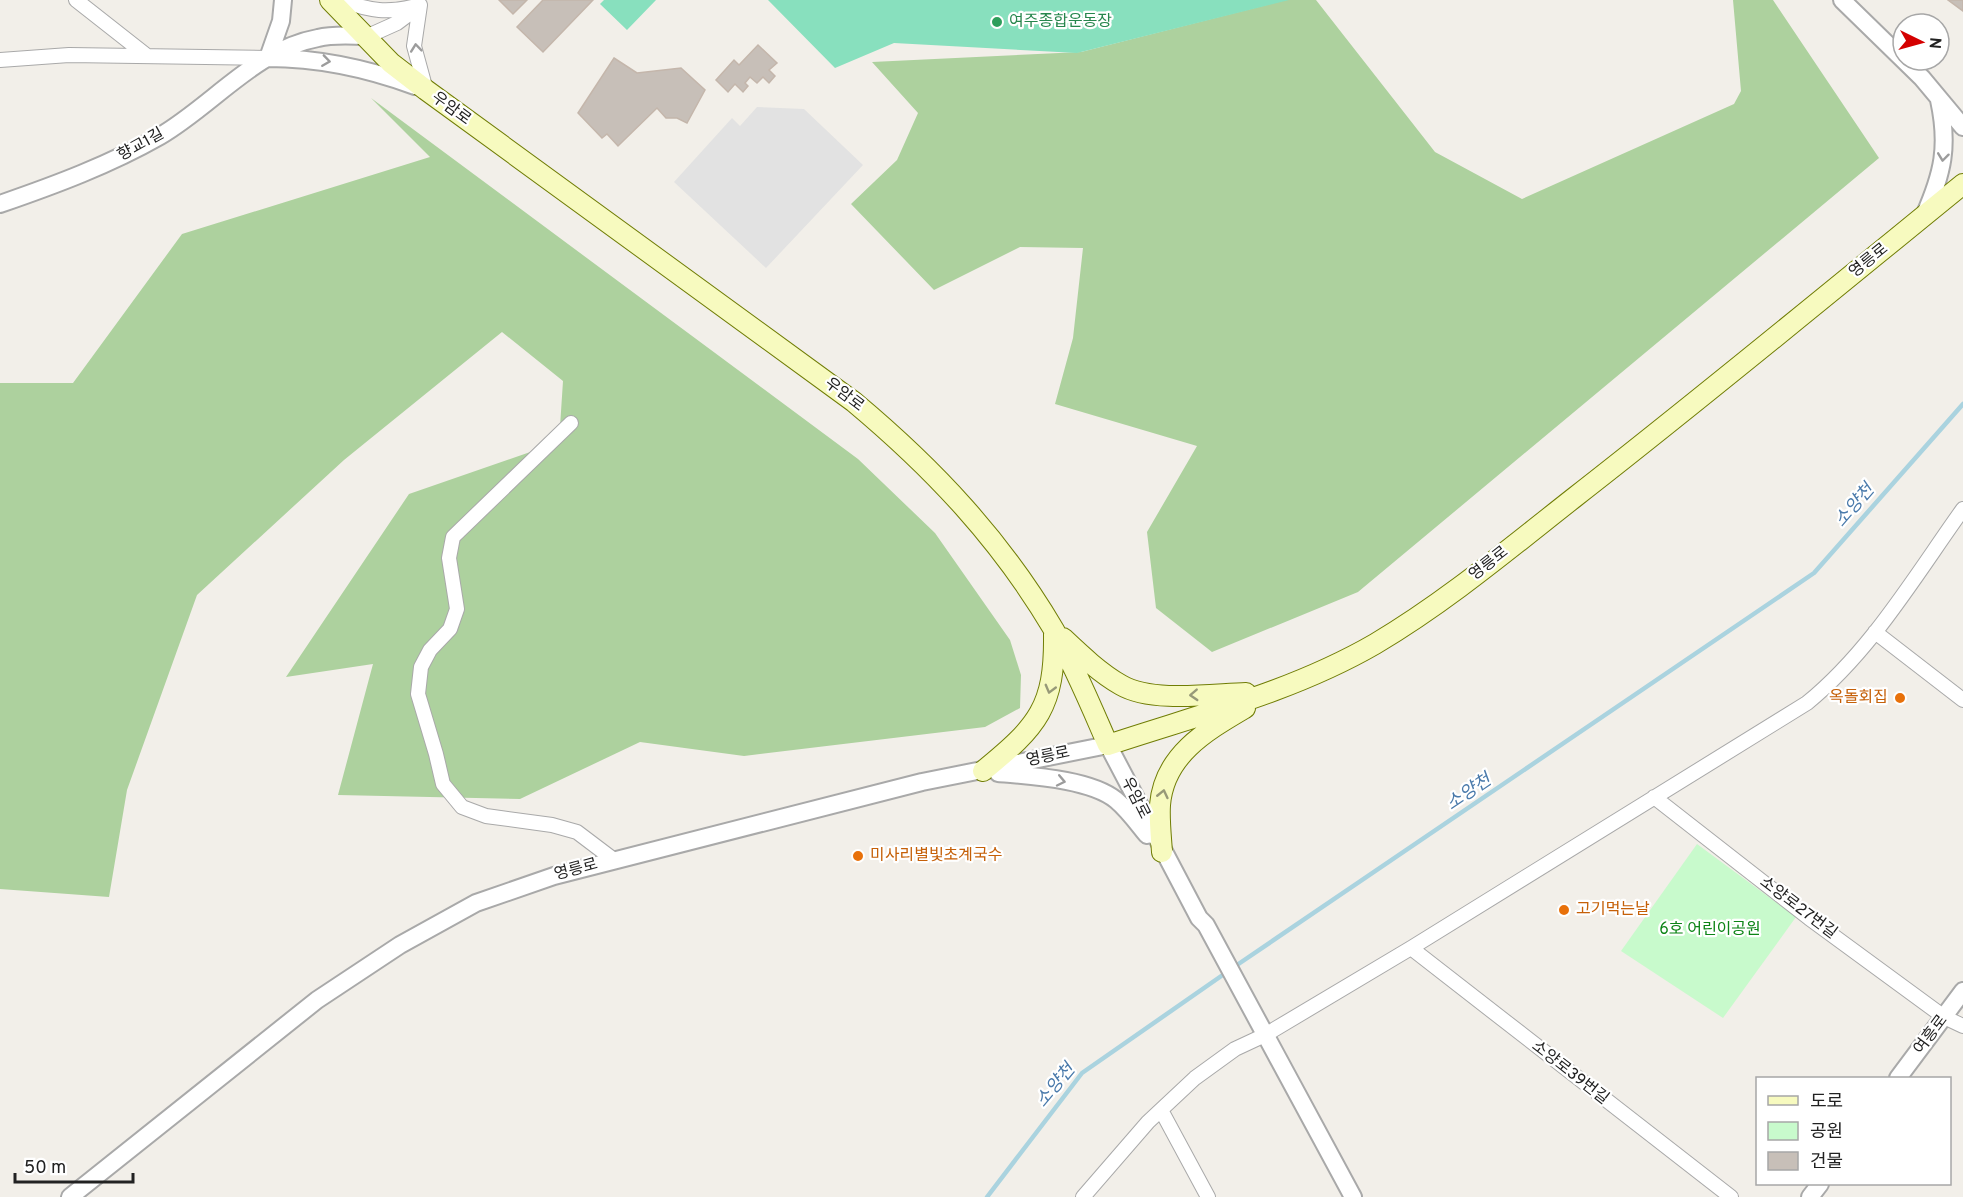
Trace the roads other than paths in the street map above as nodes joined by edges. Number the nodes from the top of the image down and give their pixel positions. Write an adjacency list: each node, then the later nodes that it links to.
1 (76, 0): 8 (street)
2 (283, 0): 9 (street)
3 (330, 0): 7 (main road, 우암로)
4 (339, 0): 6 (street)
5 (1842, 0): 12 (street)
6 (422, 3): 7 (street); 11 (street, one-way to 6)
7 (368, 36): 9 (street, 향교1길); 11 (main road, 우암로)
8 (146, 55): 9 (street, 향교1길); 10 (street, 향교1길)
9 (268, 58): 11 (street, one-way to 11); 15 (street, 향교1길)
10 (0, 60)
11 (426, 90): 19 (main road, 우암로)
12 (1939, 99): 13 (street); 16 (street, one-way to 16)
13 (1963, 127)
14 (1963, 184): 16 (main road, 영릉로)
15 (0, 204)
16 (1924, 216): 21 (main road, 영릉로)
17 (571, 423): 27 (street)
18 (1963, 509): 20 (street)
19 (1054, 631): 21 (main road, one-way to 19); 23 (main road, 우암로); 24 (main road, one-way to 24)
20 (1875, 632): 22 (street); 25 (street)
21 (1273, 692): 23 (main road, 영릉로); 26 (main road, one-way to 21)
22 (1963, 700)
23 (1108, 745): 24 (street, 영릉로); 26 (street, 우암로)
24 (982, 771): 26 (street, one-way to 26); 27 (street, 영릉로)
25 (1654, 796): 28 (street); 30 (street, 소양로27번길)
26 (1162, 852): 32 (street, 우암로)
27 (614, 860): 36 (street, 영릉로)
28 (1411, 948): 32 (street); 40 (street, 소양로39번길)
29 (1963, 991): 30 (street, 여흥로)
30 (1944, 1017): 31 (street, 소양로27번길); 33 (street, 여흥로)
31 (1963, 1026)
32 (1265, 1035): 34 (street); 39 (street)
33 (1899, 1077)
34 (1161, 1110): 37 (street); 38 (street)
35 (1819, 1185): 41 (street)
36 (70, 1197)
37 (1083, 1197)
38 (1208, 1197)
39 (1353, 1197)
40 (1731, 1197)
41 (1809, 1197)

